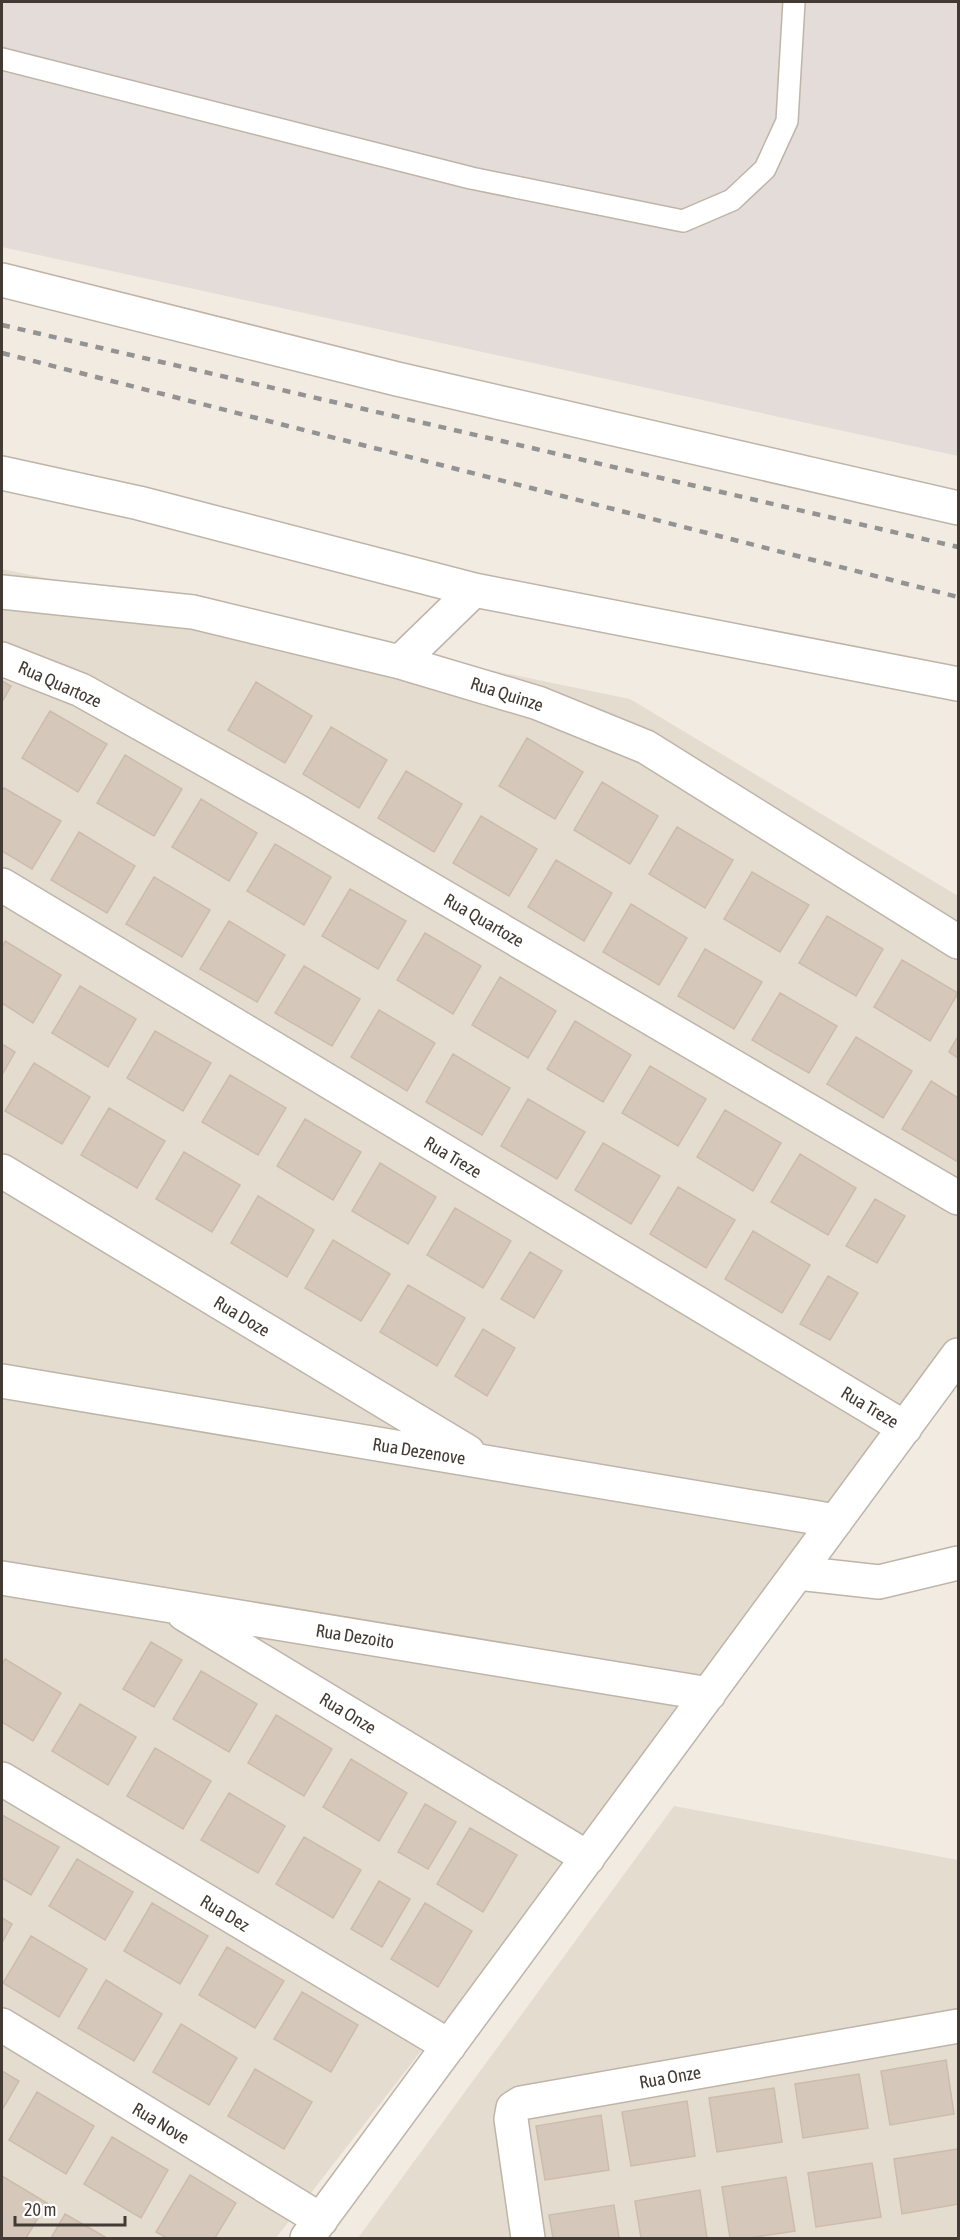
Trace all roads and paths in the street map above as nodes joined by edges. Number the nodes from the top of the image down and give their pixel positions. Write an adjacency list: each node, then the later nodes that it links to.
1 (794, 2): 2 (lane)
2 (2, 59)
3 (2, 280): 5 (street)
4 (2, 473): 6 (street)
5 (958, 508)
6 (474, 590): 9 (street); 10 (street)
7 (2, 592): 9 (street, Rua Quinze)
8 (2, 659): 14 (street, Rua Quartoze)
9 (400, 662): 12 (street, Rua Quinze)
10 (958, 684)
11 (2, 885): 17 (street, Rua Treze)
12 (958, 942)
13 (2, 1171): 18 (street, Rua Doze)
14 (958, 1198)
15 (958, 1355): 17 (street)
16 (2, 1381): 18 (street, Rua Dezenove)
17 (905, 1428): 19 (street)
18 (483, 1461): 19 (street, Rua Dezenove)
19 (836, 1521): 21 (street)
20 (958, 1563): 21 (street)
21 (798, 1573): 24 (street)
22 (2, 1578): 23 (street, Rua Dezoito)
23 (169, 1605): 24 (street, Rua Dezoito); 26 (street, Rua Onze)
24 (709, 1694): 26 (street)
25 (2, 1779): 29 (street, Rua Dez)
26 (588, 1858): 29 (street)
27 (2, 2025): 30 (street, Rua Nove)
28 (958, 2026): 31 (street, Rua Onze)
29 (449, 2046): 30 (street)
30 (314, 2229)
31 (528, 2238)

